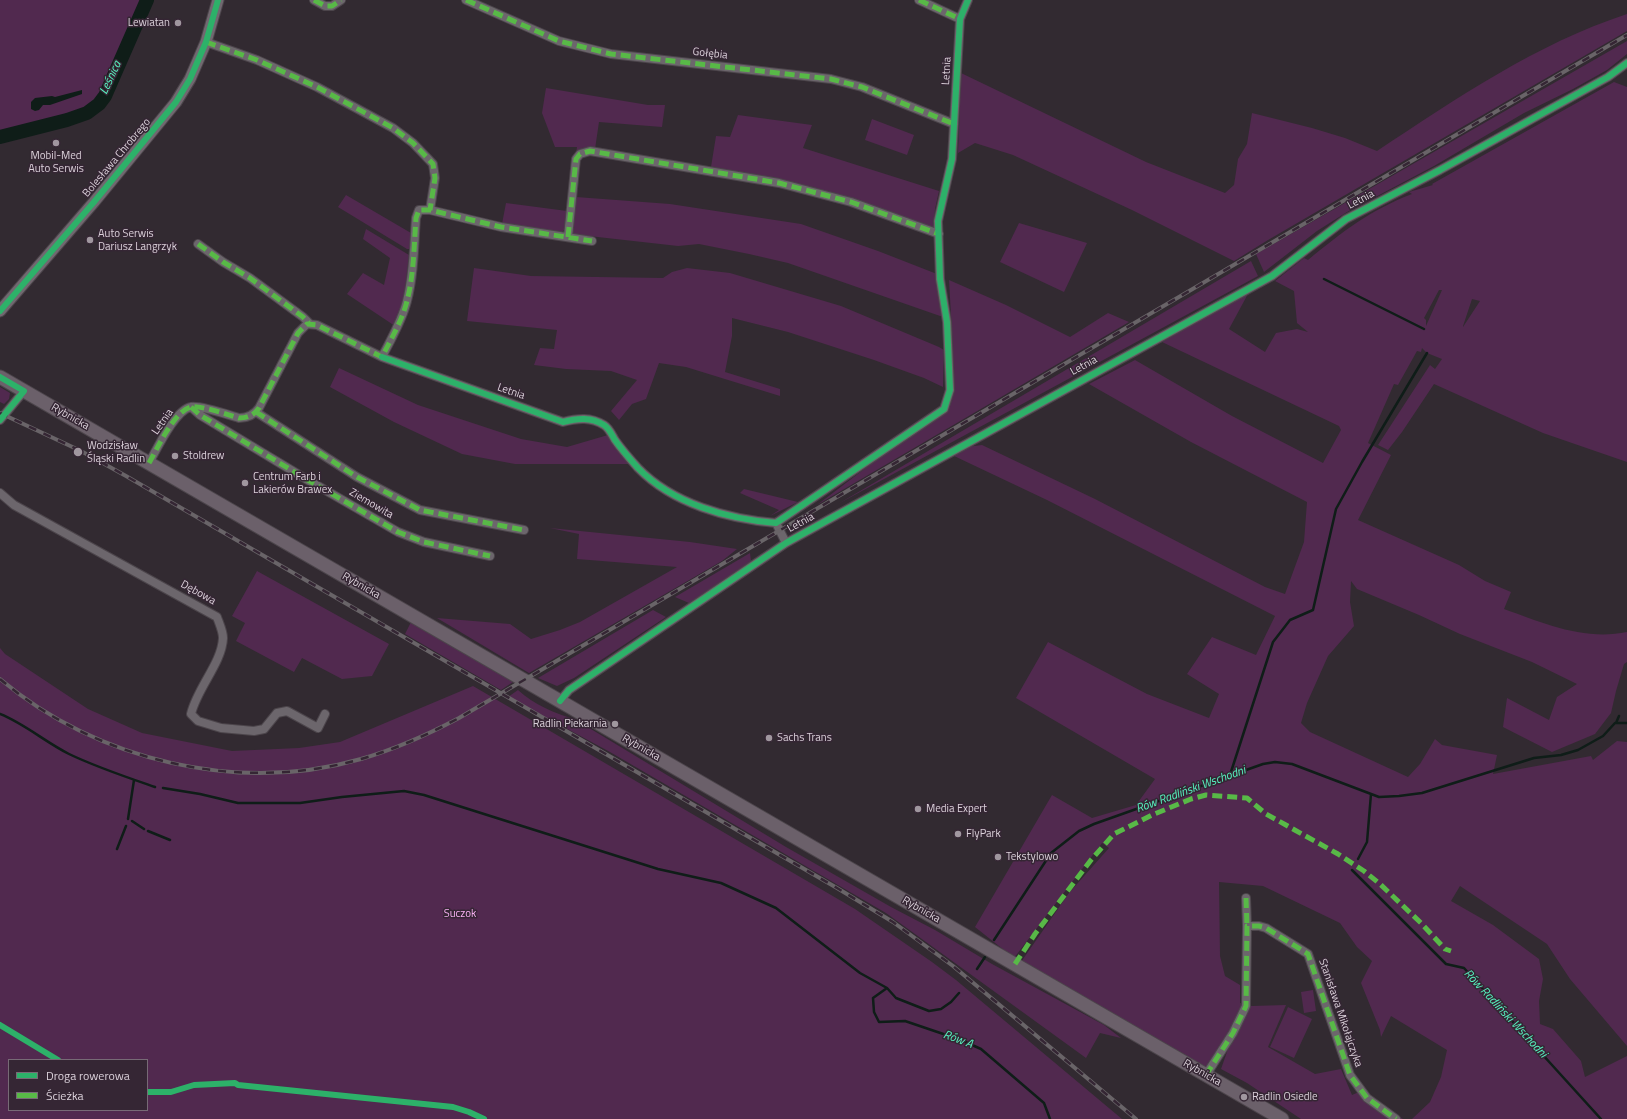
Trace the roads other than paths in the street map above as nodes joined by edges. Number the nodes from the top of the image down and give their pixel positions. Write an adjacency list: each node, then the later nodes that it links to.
1 (218, 0): 8 (street, Bolesława Chrobrego)
2 (314, 0): 3 (street)
3 (341, 0)
4 (466, 0): 10 (street, Gołębia)
5 (919, 0): 7 (street)
6 (968, 0): 7 (street, Letnia)
7 (960, 19): 10 (street, Letnia)
8 (206, 42): 11 (street); 16 (street, Bolesława Chrobrego)
9 (1627, 63): 28 (street, Letnia)
10 (954, 124): 12 (street, Letnia)
11 (430, 210): 13 (street); 18 (street)
12 (939, 234): 13 (street); 26 (street, Letnia)
13 (568, 237): 14 (street)
14 (592, 241)
15 (198, 244): 17 (street, Letnia)
16 (0, 311)
17 (309, 323): 18 (street, Letnia); 22 (street)
18 (382, 357): 26 (street, Letnia)
19 (0, 377): 20 (main road, Rybnicka)
20 (24, 391): 23 (street); 24 (main road, Rybnicka)
21 (190, 407): 22 (street, Letnia); 24 (street, Letnia); 29 (street, Ziemowita)
22 (256, 412): 27 (street)
23 (0, 420)
24 (149, 463): 30 (main road, Rybnicka)
25 (0, 493): 31 (street, Dębowa)
26 (776, 523): 28 (street)
27 (524, 530)
28 (786, 543): 30 (street, Letnia)
29 (490, 556)
30 (560, 701): 34 (main road, Rybnicka)
31 (325, 714)
32 (1246, 898): 33 (street)
33 (1247, 926): 34 (street); 36 (street, Stanisława Mikołajczyka)
34 (1206, 1075): 35 (main road, Rybnicka)
35 (1282, 1119)
36 (1396, 1119)

